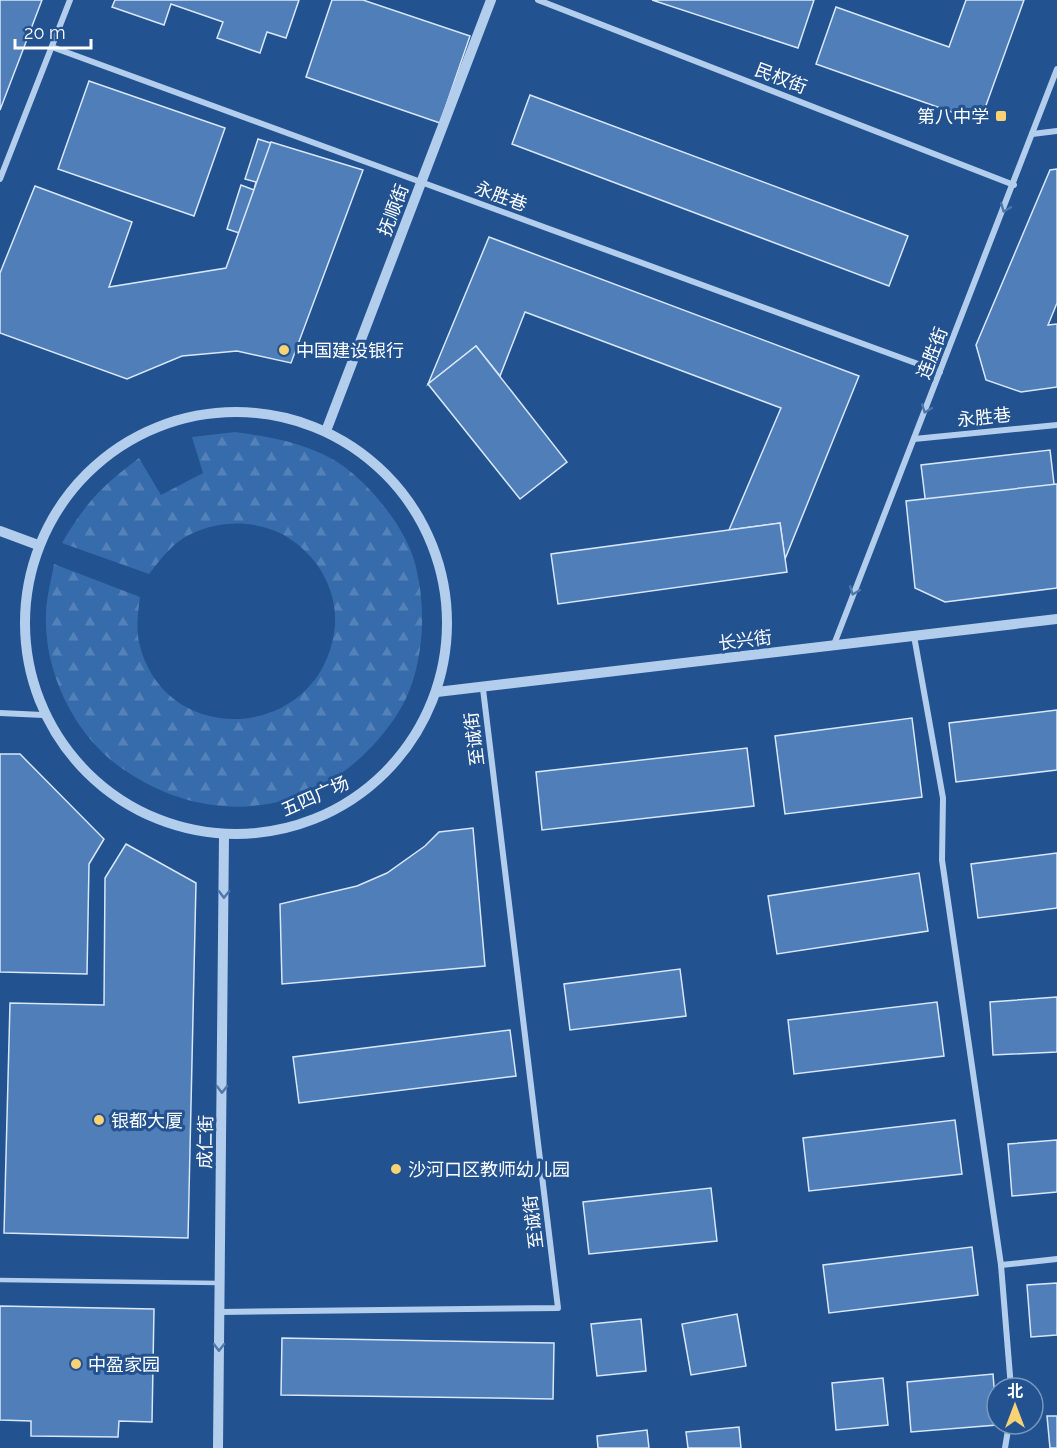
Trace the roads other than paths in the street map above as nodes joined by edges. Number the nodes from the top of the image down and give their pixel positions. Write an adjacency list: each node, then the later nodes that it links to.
1 (70, 0): 4 (street)
2 (491, 0): 9 (street, 抚顺街)
3 (538, 0): 10 (street, 民权街)
4 (52, 46): 8 (street); 9 (street, 永胜巷)
5 (1057, 69): 7 (street, 连胜街)
6 (1057, 131): 7 (street)
7 (1032, 134): 10 (street, 连胜街)
8 (0, 179)
9 (421, 183): 11 (street, 永胜巷); 13 (street, 抚顺街)
10 (1014, 184): 11 (street, 连胜街, one-way to 11)
11 (940, 372): 14 (street, 连胜街, one-way to 14)
12 (1057, 425): 14 (street, 永胜巷)
13 (326, 431): 16 (street, 五四广场); 21 (street, 五四广场)
14 (914, 439): 19 (street, 连胜街, one-way to 19)
15 (0, 531): 16 (street)
16 (38, 545): 23 (street, 五四广场)
17 (1057, 619): 18 (street, 长兴街)
18 (914, 636): 19 (street, 长兴街); 26 (street)
19 (832, 646): 20 (street, 长兴街)
20 (483, 689): 21 (street, 长兴街); 29 (street, 至诚街)
21 (437, 692): 24 (street, 五四广场)
22 (0, 713): 23 (street)
23 (43, 715): 24 (street, 五四广场)
24 (224, 835): 28 (street, 成仁街, one-way to 28)
25 (1057, 1259): 26 (street)
26 (1002, 1264): 30 (street)
27 (0, 1280): 28 (lane)
28 (220, 1283): 29 (street, 成仁街)
29 (219, 1312): 31 (street, 成仁街, one-way to 31)
30 (1010, 1376)
31 (218, 1448)

